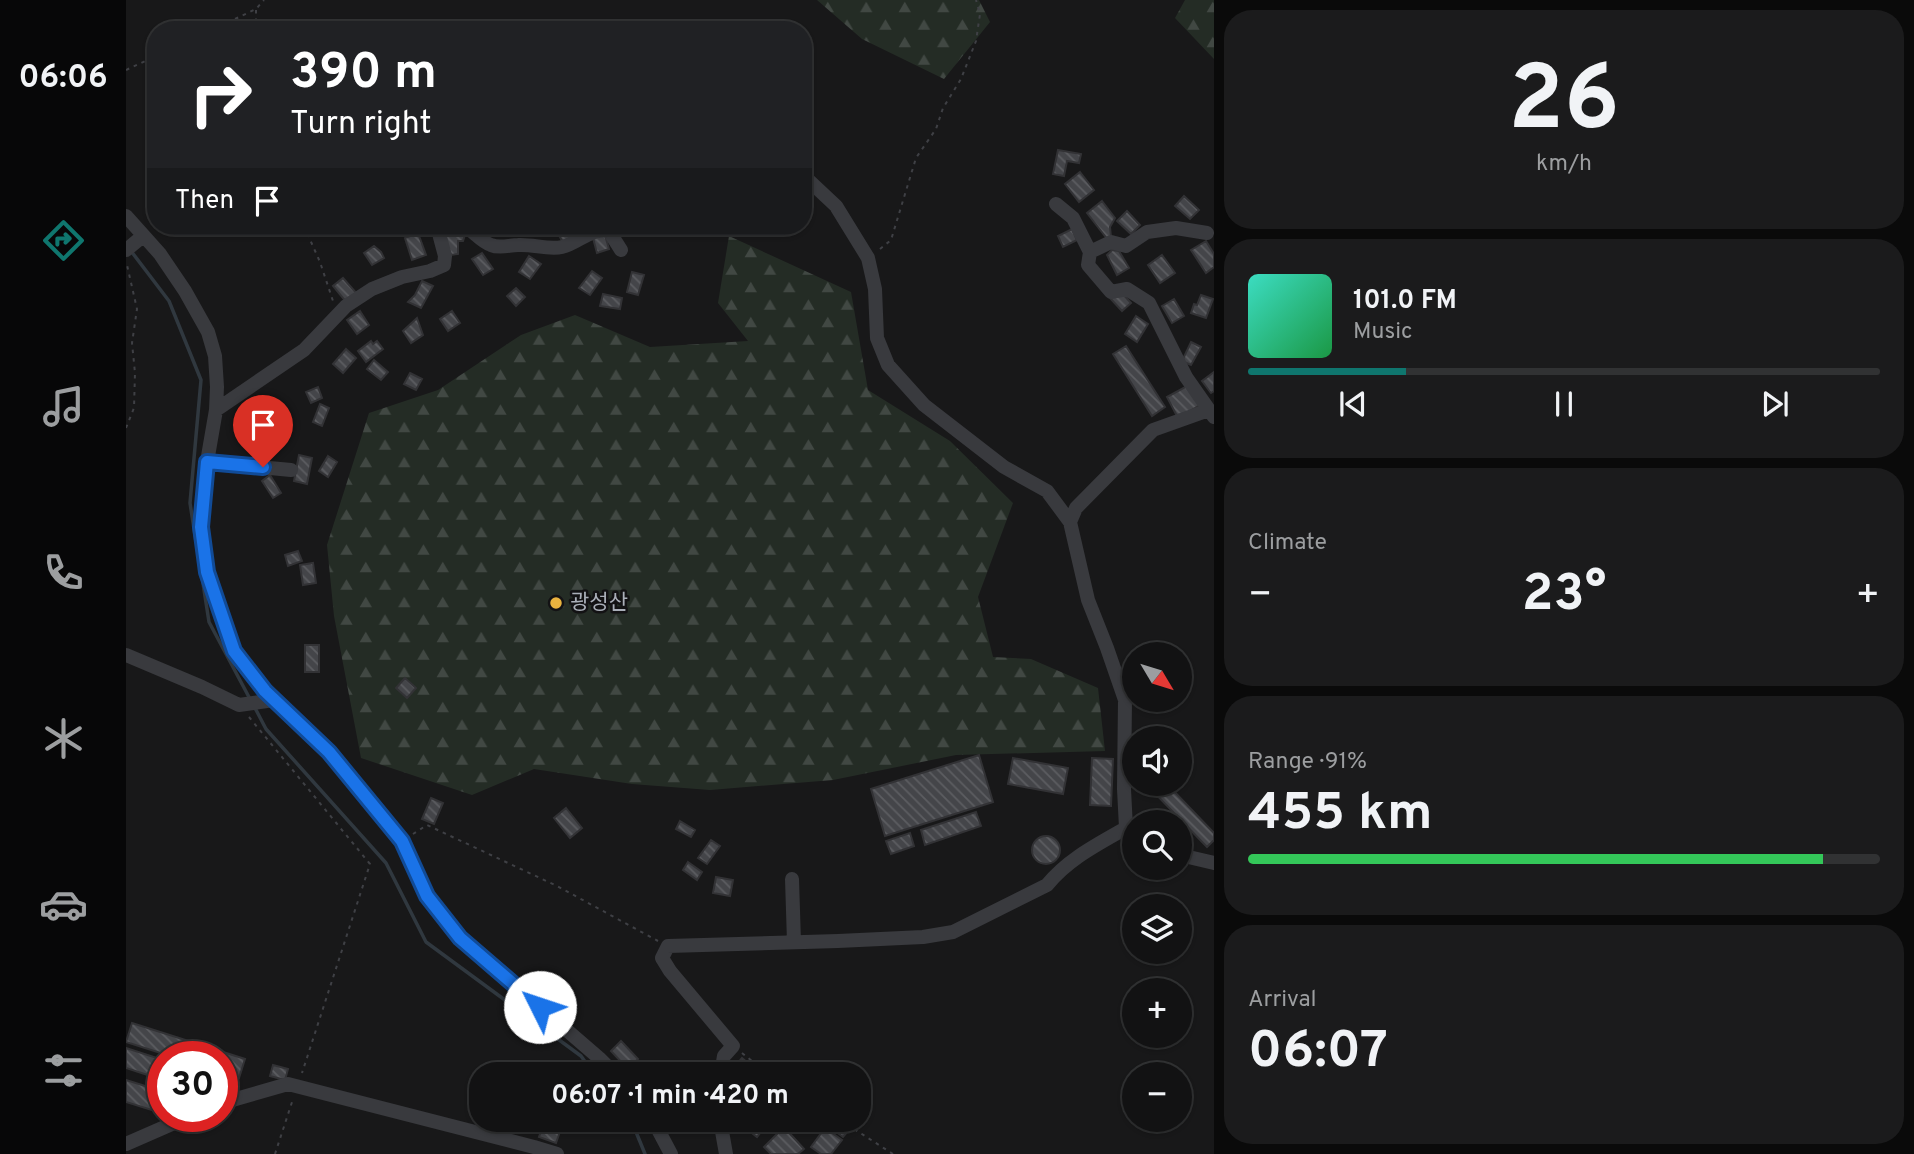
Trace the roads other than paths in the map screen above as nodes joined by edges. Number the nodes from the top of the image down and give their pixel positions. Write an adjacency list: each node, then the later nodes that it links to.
1 (812, 183): 17 (street)
2 (1056, 204): 12 (street)
3 (126, 216): 9 (street)
4 (1207, 233): 12 (street)
5 (443, 235): 13 (street)
6 (477, 235): 7 (street)
7 (584, 235)
8 (612, 235): 11 (street)
9 (143, 236): 10 (street); 13 (street)
10 (126, 250)
11 (621, 250)
12 (1090, 252): 14 (street)
13 (216, 410): 15 (street)
14 (1211, 414): 17 (street)
15 (207, 462): 16 (street); 19 (street)
16 (290, 470)
17 (1070, 522): 20 (street)
18 (126, 655): 19 (street)
19 (274, 700): 26 (street)
20 (1127, 810)
21 (1122, 834): 25 (street)
22 (1192, 858): 23 (street)
23 (1214, 863)
24 (792, 879): 25 (street)
25 (794, 942): 27 (street)
26 (603, 1062)
27 (723, 1062)
28 (238, 1098): 33 (street)
29 (153, 1132): 32 (street)
30 (659, 1132): 34 (street)
31 (722, 1132): 35 (street)
32 (126, 1144)
33 (557, 1154)
34 (671, 1154)
35 (726, 1154)

